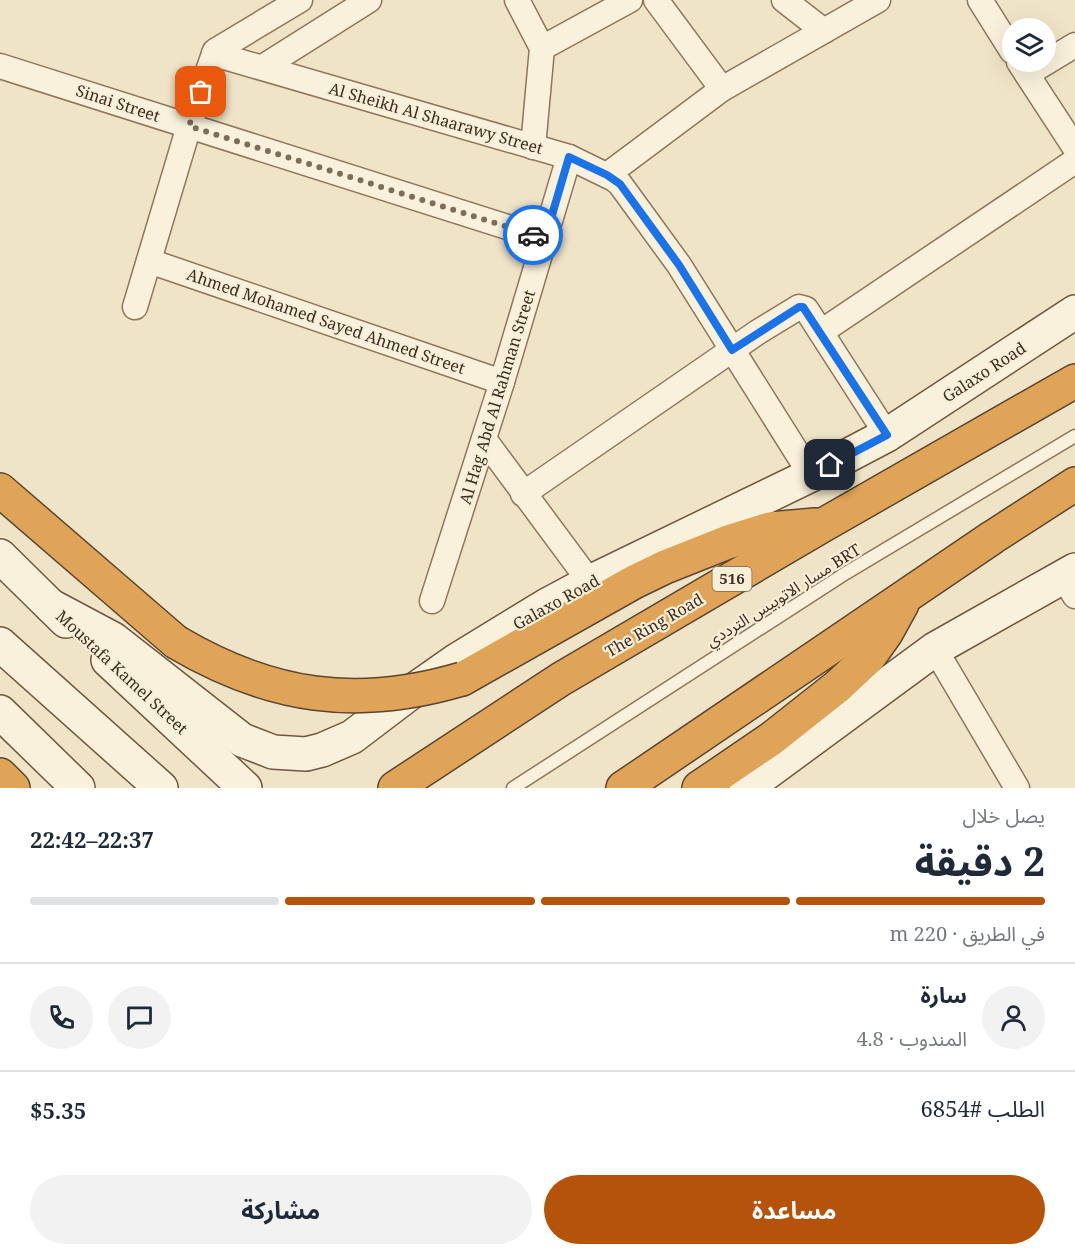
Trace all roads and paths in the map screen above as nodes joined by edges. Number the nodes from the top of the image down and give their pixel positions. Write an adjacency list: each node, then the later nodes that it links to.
1 (300, 0): 14 (street)
2 (369, 0): 16 (street)
3 (517, 0): 12 (street)
4 (630, 0): 12 (street)
5 (656, 0): 18 (street)
6 (784, 0): 9 (street)
7 (878, 0): 9 (street)
8 (980, 0): 10 (street)
9 (824, 31): 18 (street)
10 (1002, 35)
11 (1075, 45): 13 (street)
12 (542, 48): 20 (street)
13 (1056, 53)
14 (214, 54): 16 (street, Al Sheikh Al Shaarawy Street); 19 (street)
15 (0, 66): 19 (street, Sinai Street)
16 (263, 68): 20 (street, Al Sheikh Al Shaarawy Street)
17 (1026, 72): 21 (street)
18 (722, 89): 24 (street)
19 (189, 126): 25 (street, Sinai Street); 26 (street)
20 (532, 147): 22 (street, Al Sheikh Al Shaarawy Street)
21 (1075, 148)
22 (569, 157): 24 (street, Al Sheikh Al Shaarawy Street); 25 (street, Al Hag Abd Al Rahman Street)
23 (1075, 161): 29 (street)
24 (607, 175): 30 (street, Al Sheikh Al Shaarawy Street)
25 (545, 239): 32 (street, Al Hag Abd Al Rahman Street)
26 (149, 261): 27 (street); 32 (street, Ahmed Mohamed Sayed Ahmed Street)
27 (135, 307)
28 (1075, 312): 33 (street, Galaxo Road)
29 (821, 332): 30 (street); 33 (street)
30 (732, 350): 36 (street, Al Sheikh Al Shaarawy Street); 39 (street)
31 (1075, 381): 40 (highway, The Ring Road / 516)
32 (502, 382): 35 (street, Al Hag Abd Al Rahman Street)
33 (887, 435): 36 (street, Galaxo Road)
34 (1075, 436): 56 (lane, مسار الاتوبيس الترددي BRT)
35 (484, 439): 39 (street); 45 (street, Al Hag Abd Al Rahman Street)
36 (811, 476): 43 (street, Galaxo Road)
37 (1075, 484): 44 (highway)
38 (0, 490): 40 (highway, bridge)
39 (523, 494): 43 (street)
40 (825, 524): 55 (highway, The Ring Road / 516)
41 (0, 556): 46 (street, Moustafa Kamel Street)
42 (1071, 581): 48 (street)
43 (590, 582): 46 (street, Galaxo Road)
44 (906, 596): 57 (highway); 58 (highway)
45 (432, 601)
46 (51, 606): 54 (street, Moustafa Kamel Street)
47 (0, 644): 53 (street)
48 (935, 649): 59 (street); 60 (street)
49 (0, 712): 52 (street)
50 (0, 776): 51 (highway)
51 (13, 788)
52 (78, 788)
53 (161, 788)
54 (245, 788)
55 (395, 788)
56 (513, 788)
57 (623, 788)
58 (699, 788)
59 (746, 788)
60 (1017, 788)

